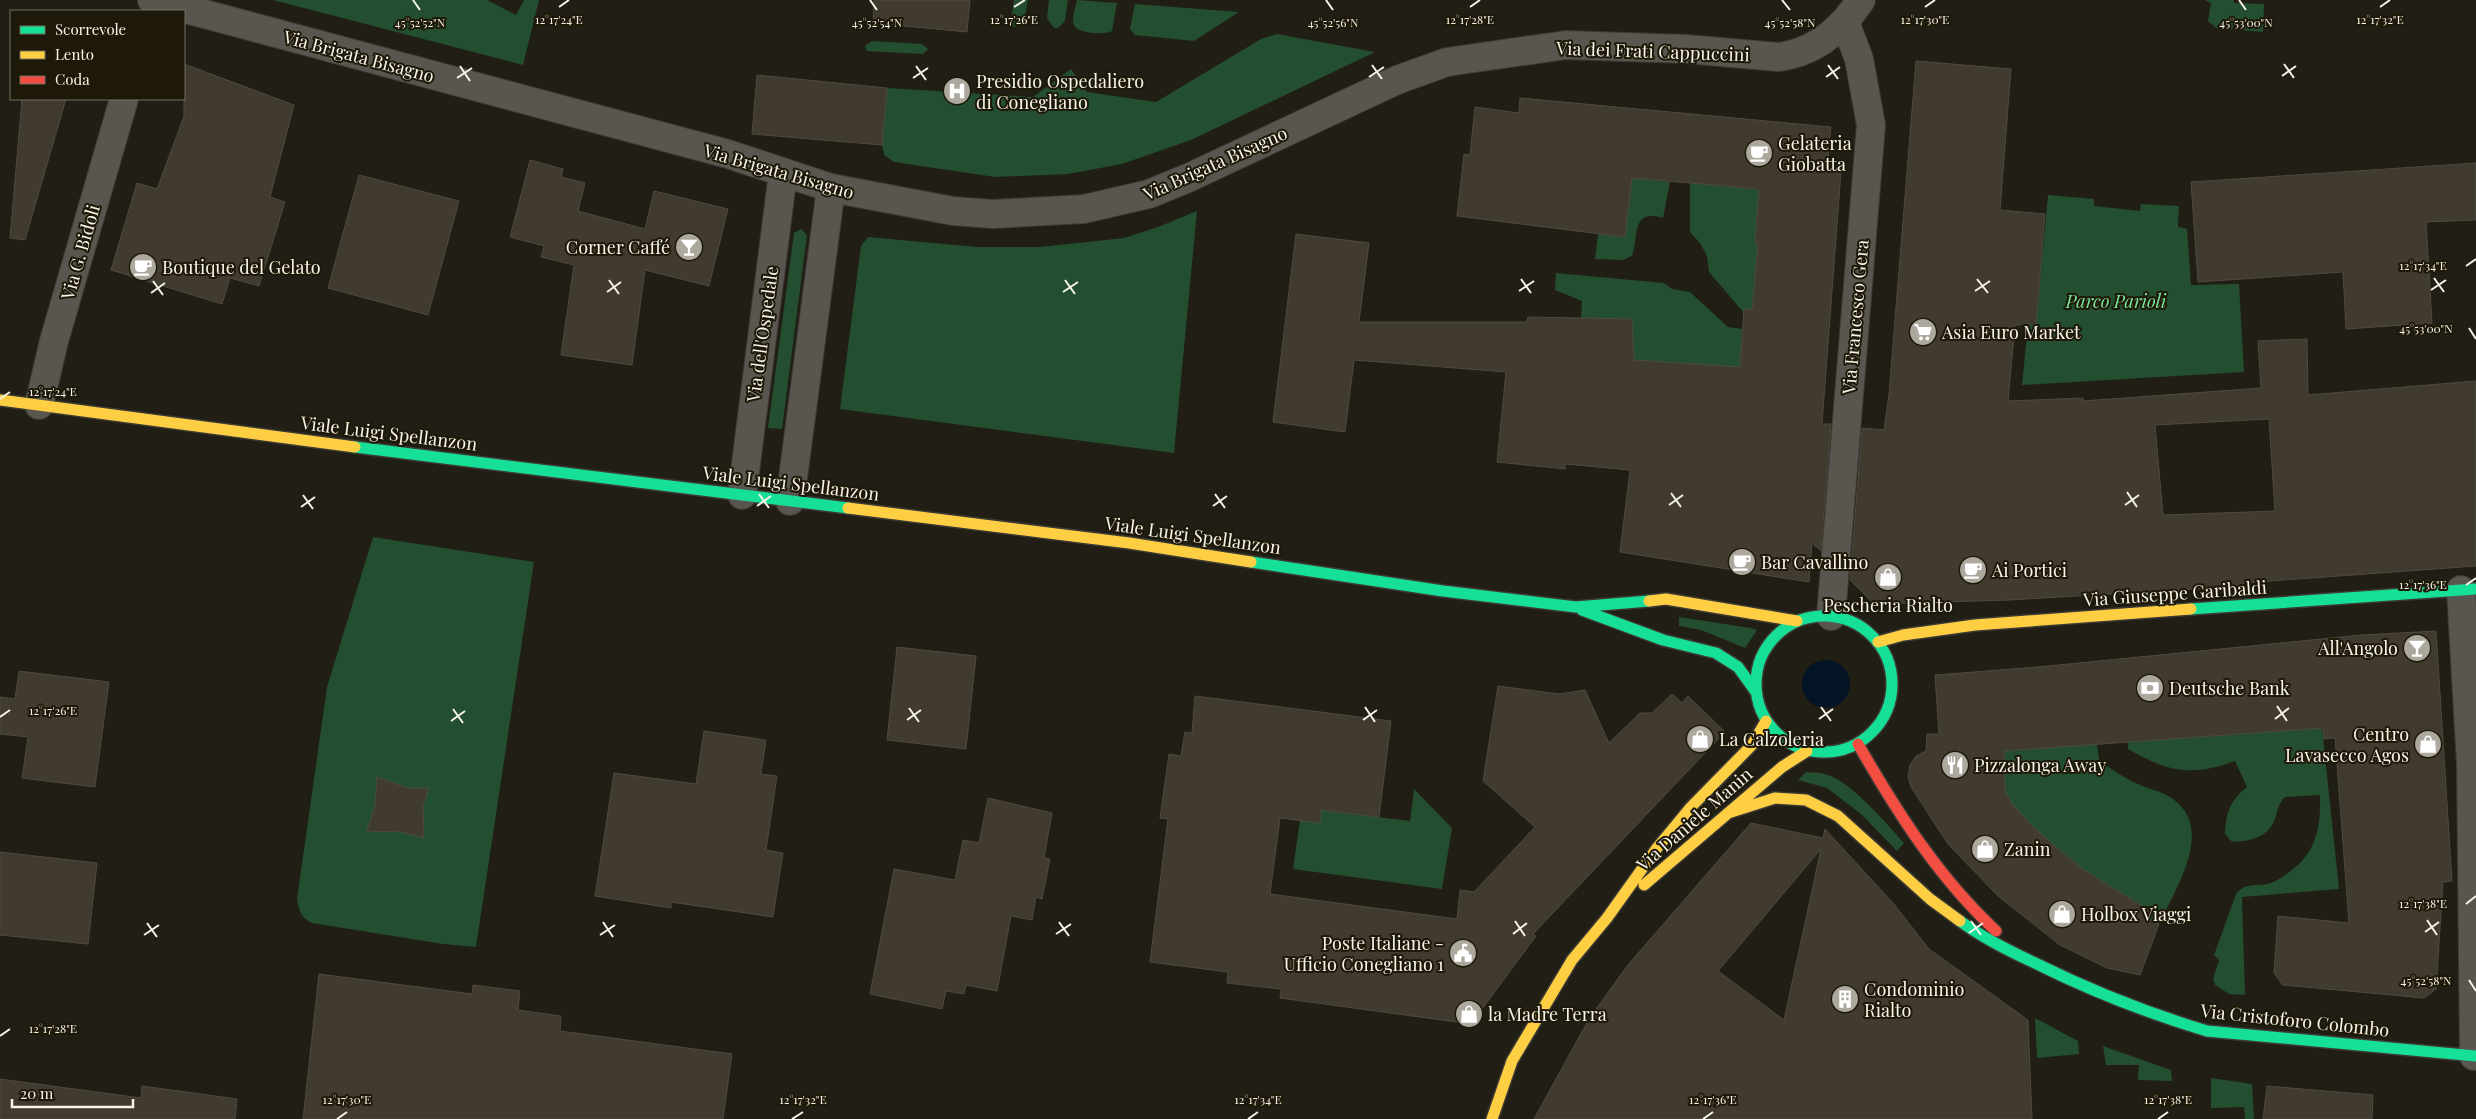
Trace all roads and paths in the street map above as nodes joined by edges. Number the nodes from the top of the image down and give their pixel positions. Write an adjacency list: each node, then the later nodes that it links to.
1 (152, 0): 6 (street, Via Brigata Bisagno)
2 (1861, 0): 3 (street, Via dei Frati Cappuccini)
3 (1845, 22): 4 (street, Via dei Frati Cappuccini); 14 (street, Via Francesco Gera)
4 (1397, 80): 7 (street, Via Brigata Bisagno)
5 (124, 100): 9 (street, Via G. Bidoli)
6 (783, 173): 7 (street, Via Brigata Bisagno); 10 (street, Via dell'Ospedale)
7 (831, 188): 11 (street)
8 (0, 400): 9 (street, Viale Luigi Spellanzon)
9 (38, 405): 10 (street, Viale Luigi Spellanzon)
10 (742, 496): 11 (street, Viale Luigi Spellanzon)
11 (790, 501): 13 (street, Viale Luigi Spellanzon)
12 (2469, 590): 16 (street, Via Giuseppe Garibaldi); 24 (street)
13 (1576, 607): 15 (street, Viale Luigi Spellanzon); 17 (street, Viale Luigi Spellanzon)
14 (1831, 616): 15 (street); 16 (street)
15 (1797, 621): 17 (street)
16 (1878, 642): 19 (street)
17 (1756, 692): 18 (street)
18 (1766, 721): 20 (street); 22 (street, Via Daniele Manin)
19 (1858, 744): 20 (street); 23 (street, Via Cristoforo Colombo)
20 (1807, 751): 21 (street, Via Daniele Manin)
21 (1728, 813): 22 (street, Via Daniele Manin); 23 (street, Via Cristoforo Colombo)
22 (1607, 918): 25 (street, Via Daniele Manin)
23 (2034, 961): 24 (street, Via Cristoforo Colombo)
24 (2475, 1056)
25 (1492, 1119)

